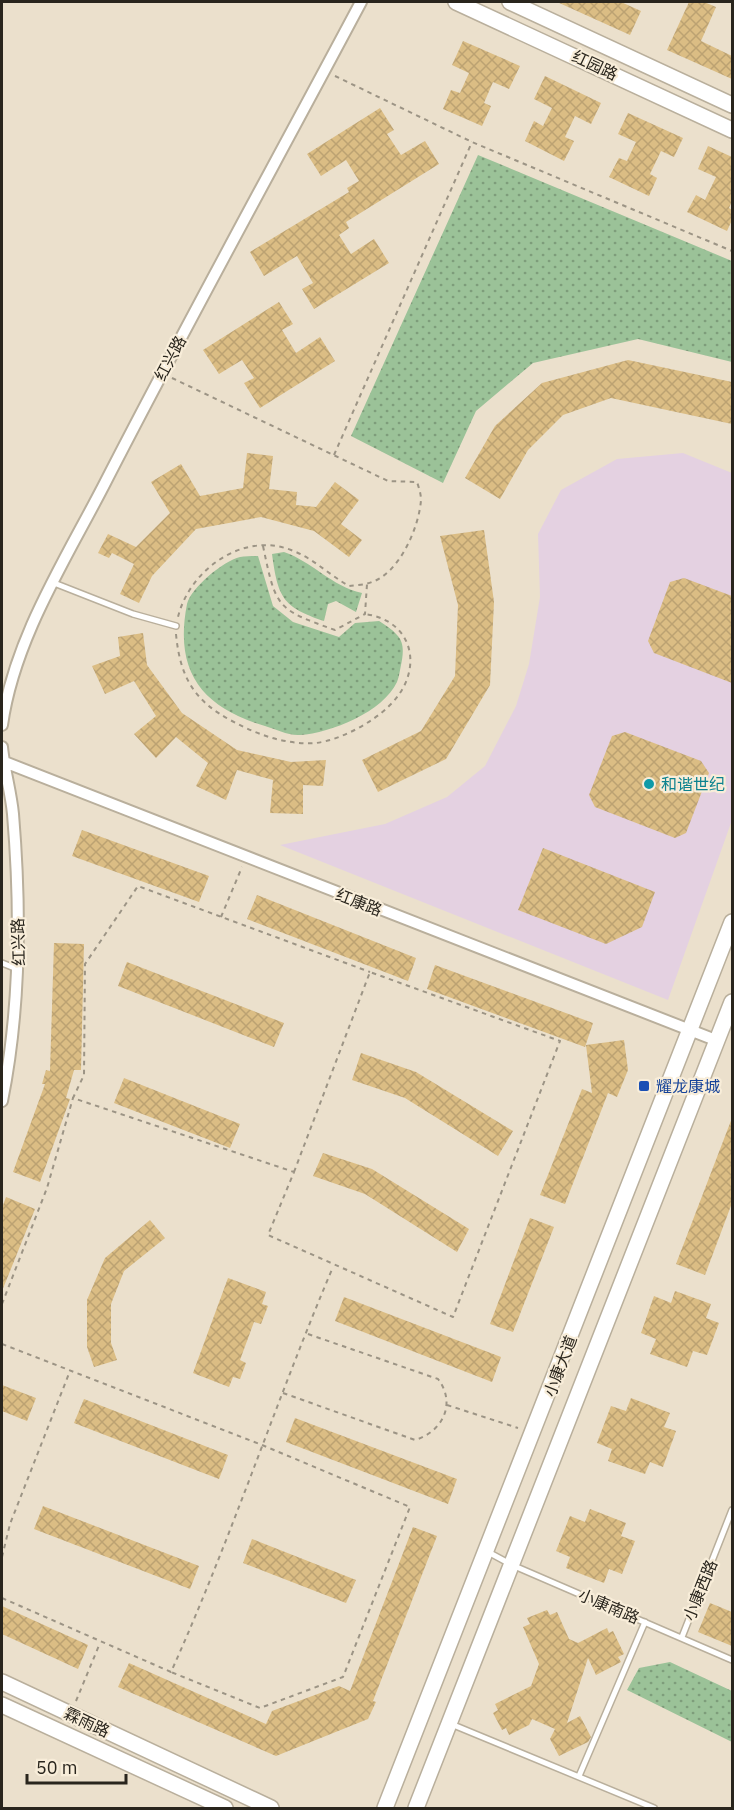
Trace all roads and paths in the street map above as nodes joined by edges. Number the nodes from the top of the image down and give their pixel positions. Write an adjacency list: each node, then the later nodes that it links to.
1 (361, 2): 4 (street, 红兴路)
2 (456, 2): 6 (main road, 红园路)
3 (510, 2): 5 (main road, 红园路)
4 (324, 71): 7 (path); 9 (street, 红兴路)
5 (732, 105)
6 (732, 130)
7 (472, 142): 8 (path); 10 (path)
8 (732, 251)
9 (162, 373): 10 (path); 12 (street, 红兴路)
10 (333, 455): 13 (path)
11 (263, 546): 13 (path); 14 (path); 15 (path)
12 (54, 582): 15 (lane); 16 (street, 红兴路)
13 (367, 583): 14 (path)
14 (365, 614): 15 (path)
15 (176, 626)
16 (2, 725)
17 (2, 747): 18 (street, 红兴路)
18 (3, 762): 19 (street, 红康路); 23 (street, 红兴路)
19 (246, 858): 20 (path); 26 (street, 红康路)
20 (221, 917): 24 (path); 28 (path)
21 (732, 922): 26 (main road, 小康大道)
22 (2, 963): 23 (lane)
23 (19, 970): 29 (street, 红兴路)
24 (370, 972): 30 (path); 31 (path)
25 (732, 1002): 27 (main road, 小康大道)
26 (691, 1031): 27 (street, 红康路); 38 (main road, 小康大道)
27 (718, 1041): 43 (main road, 小康大道)
28 (73, 1098): 30 (path); 32 (path)
29 (2, 1101)
30 (294, 1172): 31 (path)
31 (333, 1266): 33 (path)
32 (2, 1304)
33 (305, 1333): 36 (path); 37 (path)
34 (2, 1344): 35 (path)
35 (70, 1371): 39 (path); 42 (path)
36 (283, 1393): 37 (path); 39 (path)
37 (447, 1404): 38 (path)
38 (533, 1433): 41 (main road, 小康大道)
39 (262, 1445): 49 (path); 49 (path)
40 (732, 1510): 46 (lane, 小康西路)
41 (487, 1552): 43 (lane, 小康南路); 57 (main road, 小康大道)
42 (2, 1557)
43 (512, 1565): 45 (lane, 小康南路); 53 (main road, 小康大道)
44 (2, 1598): 47 (path)
45 (645, 1622): 46 (lane, 小康南路); 54 (lane)
46 (681, 1637): 48 (lane, 小康南路)
47 (100, 1643): 49 (path); 52 (path)
48 (732, 1660)
49 (171, 1672)
50 (2, 1682): 52 (main road, 霖雨路)
51 (2, 1705): 55 (main road, 霖雨路)
52 (71, 1714): 56 (main road, 霖雨路)
53 (449, 1723): 54 (lane); 58 (main road, 小康大道)
54 (579, 1776): 59 (lane)
55 (225, 1809)
56 (271, 1809)
57 (385, 1809)
58 (416, 1809)
59 (654, 1809)

